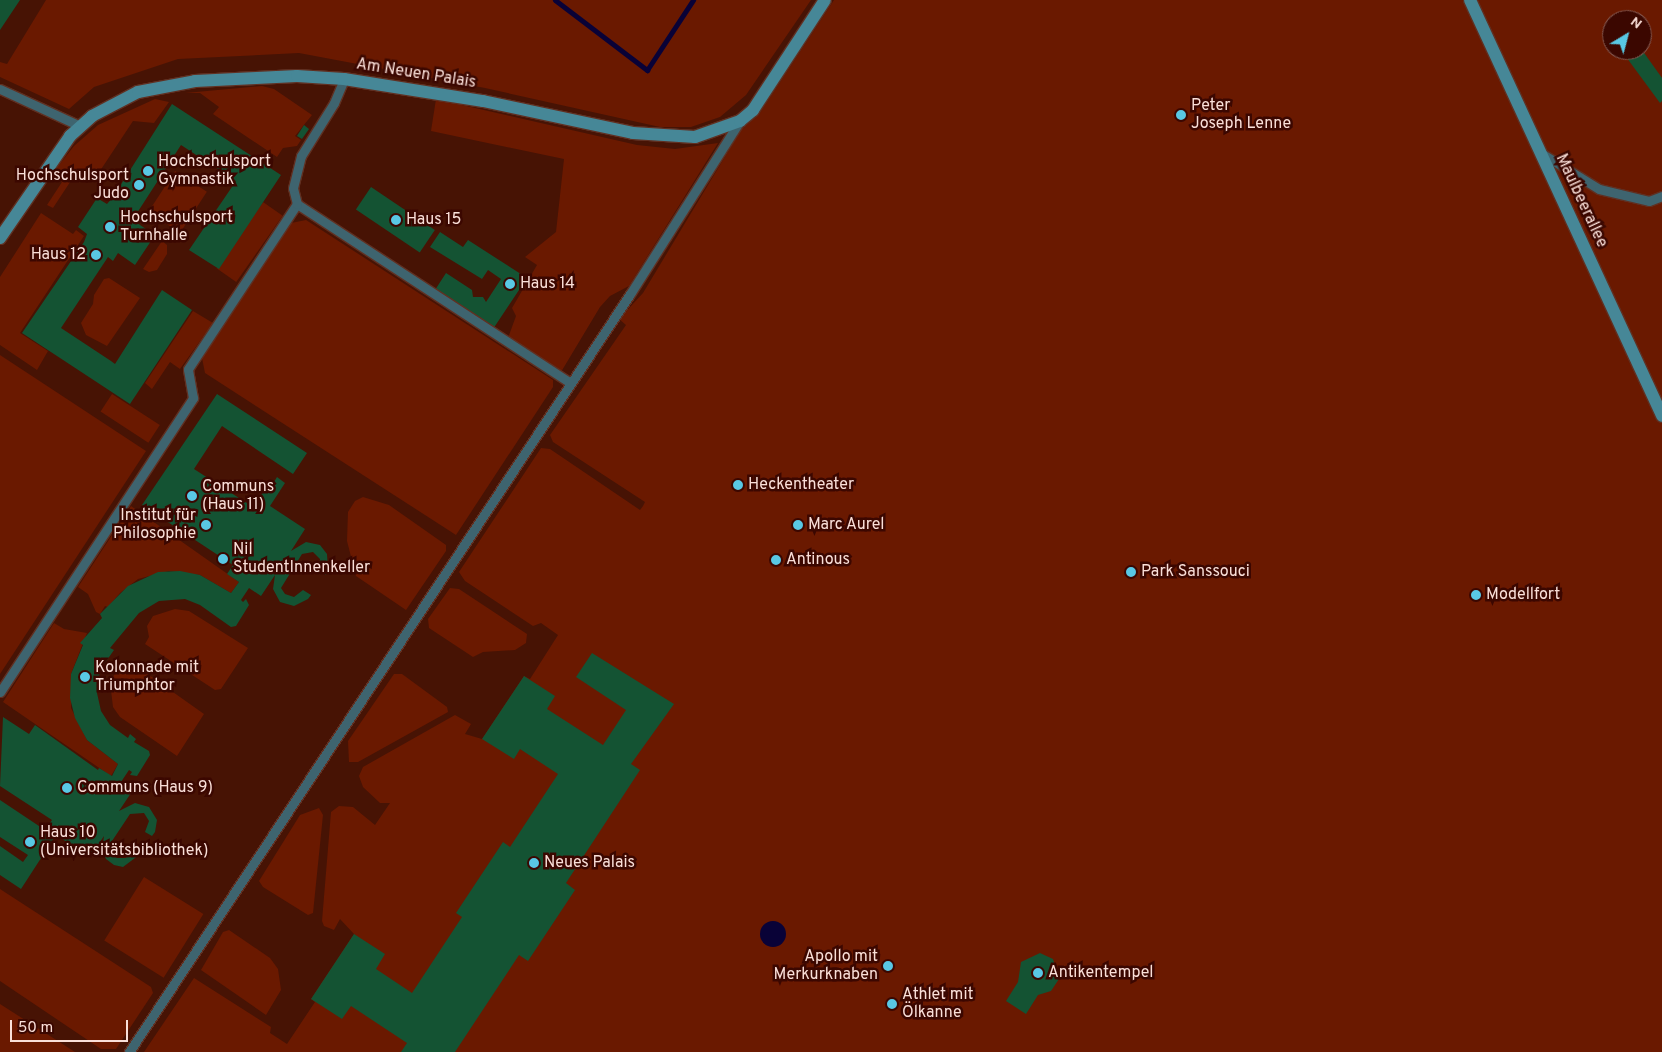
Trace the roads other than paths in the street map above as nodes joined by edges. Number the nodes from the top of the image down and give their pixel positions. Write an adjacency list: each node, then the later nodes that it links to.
1 (825, 0): 5 (street, Am Neuen Palais)
2 (1470, 0): 7 (street, Maulbeerallee)
3 (344, 79): 5 (street, Am Neuen Palais); 6 (street, Am Neuen Palais); 9 (lane)
4 (0, 89): 6 (lane)
5 (740, 121): 11 (lane)
6 (80, 126): 10 (street, Am Neuen Palais)
7 (1541, 153): 8 (lane); 12 (street, Maulbeerallee)
8 (1662, 196)
9 (297, 204): 11 (lane); 13 (lane)
10 (0, 238)
11 (571, 383): 14 (lane)
12 (1662, 416)
13 (0, 692)
14 (129, 1052)

